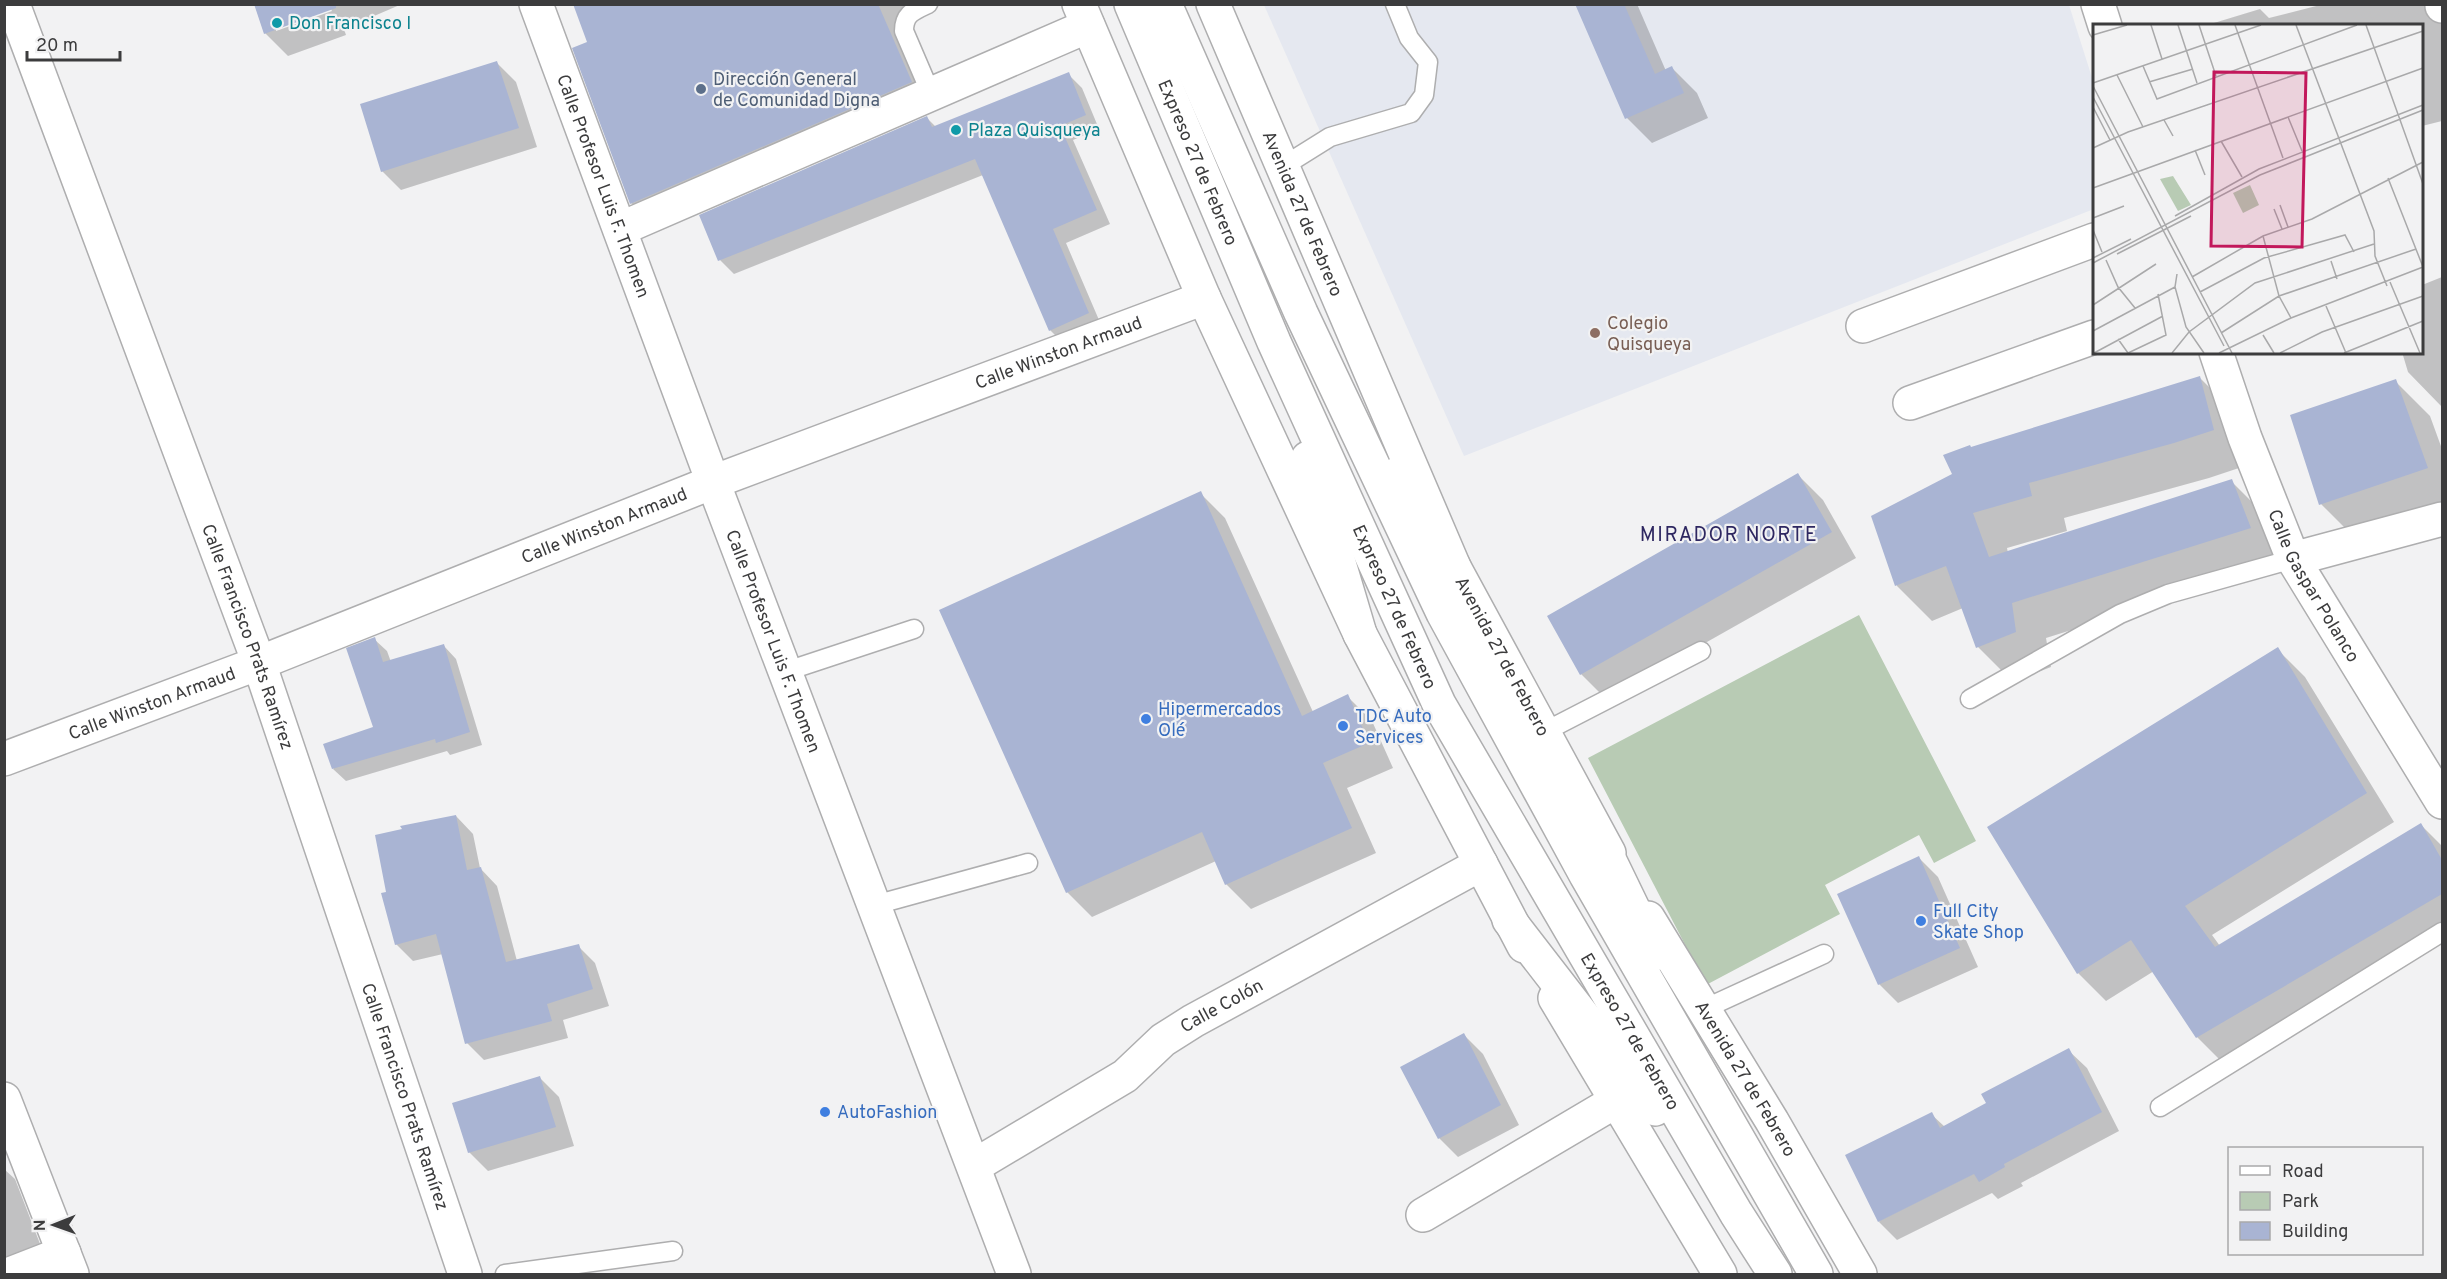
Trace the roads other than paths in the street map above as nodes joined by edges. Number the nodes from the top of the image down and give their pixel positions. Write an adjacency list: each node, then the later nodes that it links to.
1 (13, 4): 29 (main road, Calle Francisco Prats Ramírez)
2 (536, 4): 13 (main road, Calle Profesor Luis F. Thomen)
3 (928, 4): 11 (lane)
4 (1131, 4): 19 (main road, Expreso 27 de Febrero)
5 (1165, 4): 16 (main road, Expreso 27 de Febrero)
6 (1213, 4): 12 (main road, Avenida 27 de Febrero)
7 (1395, 4): 12 (lane)
8 (2098, 4): 10 (main road)
9 (1083, 15): 11 (main road); 15 (main road)
10 (2104, 24)
11 (931, 94): 13 (main road)
12 (1282, 167): 25 (main road, Avenida 27 de Febrero)
13 (620, 229): 22 (main road, Calle Profesor Luis F. Thomen)
14 (2093, 240): 17 (main road)
15 (1204, 298): 22 (main road, Calle Winston Armaud); 27 (main road)
16 (1301, 313): 25 (main road); 47 (main road, Expreso 27 de Febrero)
17 (1863, 326)
18 (2093, 337): 21 (main road)
19 (1274, 342): 27 (main road); 48 (main road, Expreso 27 de Febrero)
20 (2217, 354): 24 (main road, Calle Gaspar Polanco)
21 (1910, 403)
22 (713, 482): 29 (main road, Calle Winston Armaud); 30 (main road, Calle Profesor Luis F. Thomen)
23 (2442, 519): 24 (main road)
24 (2293, 560): 31 (lane); 34 (main road, Calle Gaspar Polanco)
25 (1454, 567): 32 (main road, Avenida 27 de Febrero)
26 (914, 628): 30 (lane)
27 (1360, 634): 37 (main road)
28 (1701, 651): 32 (lane)
29 (258, 663): 33 (main road, Calle Winston Armaud); 53 (main road, Calle Francisco Prats Ramírez)
30 (787, 671): 38 (main road, Calle Profesor Luis F. Thomen)
31 (1970, 699)
32 (1542, 733): 35 (main road, Avenida 27 de Febrero)
33 (4, 759)
34 (2442, 802)
35 (1594, 828): 42 (main road, Avenida 27 de Febrero); 47 (main road)
36 (1028, 863): 38 (lane)
37 (1481, 864): 39 (main road); 46 (main road, Calle Colón)
38 (875, 905): 46 (main road, Calle Profesor Luis F. Thomen)
39 (1509, 920): 44 (main road); 48 (main road)
40 (2442, 932): 45 (lane)
41 (1824, 954): 42 (lane)
42 (1704, 1008): 59 (main road, Avenida 27 de Febrero)
43 (4, 1099): 51 (main road)
44 (1616, 1101): 49 (main road); 56 (main road)
45 (2160, 1107)
46 (975, 1166): 55 (main road, Calle Profesor Luis F. Thomen)
47 (1766, 1186): 58 (main road)
48 (1736, 1213): 57 (main road)
49 (1423, 1215)
50 (673, 1251): 54 (lane)
51 (68, 1264): 52 (main road)
52 (10, 1275)
53 (465, 1275)
54 (505, 1275)
55 (1014, 1275)
56 (1720, 1275)
57 (1775, 1275)
58 (1816, 1275)
59 (1860, 1275)

